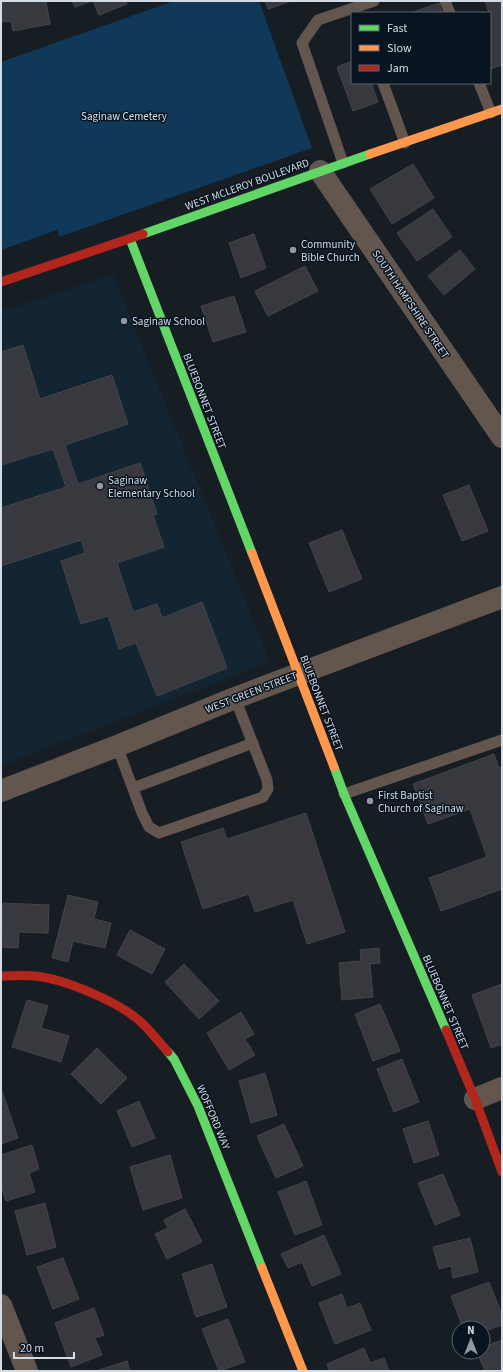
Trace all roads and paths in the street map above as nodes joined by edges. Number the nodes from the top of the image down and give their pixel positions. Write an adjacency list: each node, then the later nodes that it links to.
1 (374, 1): 3 (lane)
2 (445, 1): 4 (lane)
3 (357, 10): 9 (lane)
4 (450, 12)
5 (383, 84): 8 (lane)
6 (480, 84): 7 (lane)
7 (497, 111): 8 (street, WEST MCLEROY BOULEVARD)
8 (405, 143): 9 (street, WEST MCLEROY BOULEVARD)
9 (343, 163): 10 (street, WEST MCLEROY BOULEVARD)
10 (320, 171): 11 (street, WEST MCLEROY BOULEVARD); 13 (street, SOUTH HAMPSHIRE STREET)
11 (130, 239): 12 (street, WEST MCLEROY BOULEVARD); 15 (street, BLUEBONNET STREET)
12 (1, 282)
13 (502, 437)
14 (502, 596): 15 (street, WEST GREEN STREET)
15 (299, 674): 16 (street, WEST GREEN STREET); 22 (street, BLUEBONNET STREET)
16 (235, 698): 18 (lane); 19 (street, WEST GREEN STREET)
17 (502, 740): 22 (lane)
18 (253, 743): 20 (lane); 20 (lane)
19 (117, 746): 20 (lane); 21 (street, WEST GREEN STREET)
20 (133, 788)
21 (1, 791)
22 (344, 794): 25 (street, BLUEBONNET STREET)
23 (1, 976): 29 (street, WOFFORD WAY)
24 (502, 1088): 25 (street)
25 (475, 1099): 26 (street, BLUEBONNET STREET)
26 (502, 1172)
27 (1, 1306): 28 (street)
28 (27, 1371)
29 (303, 1371)

